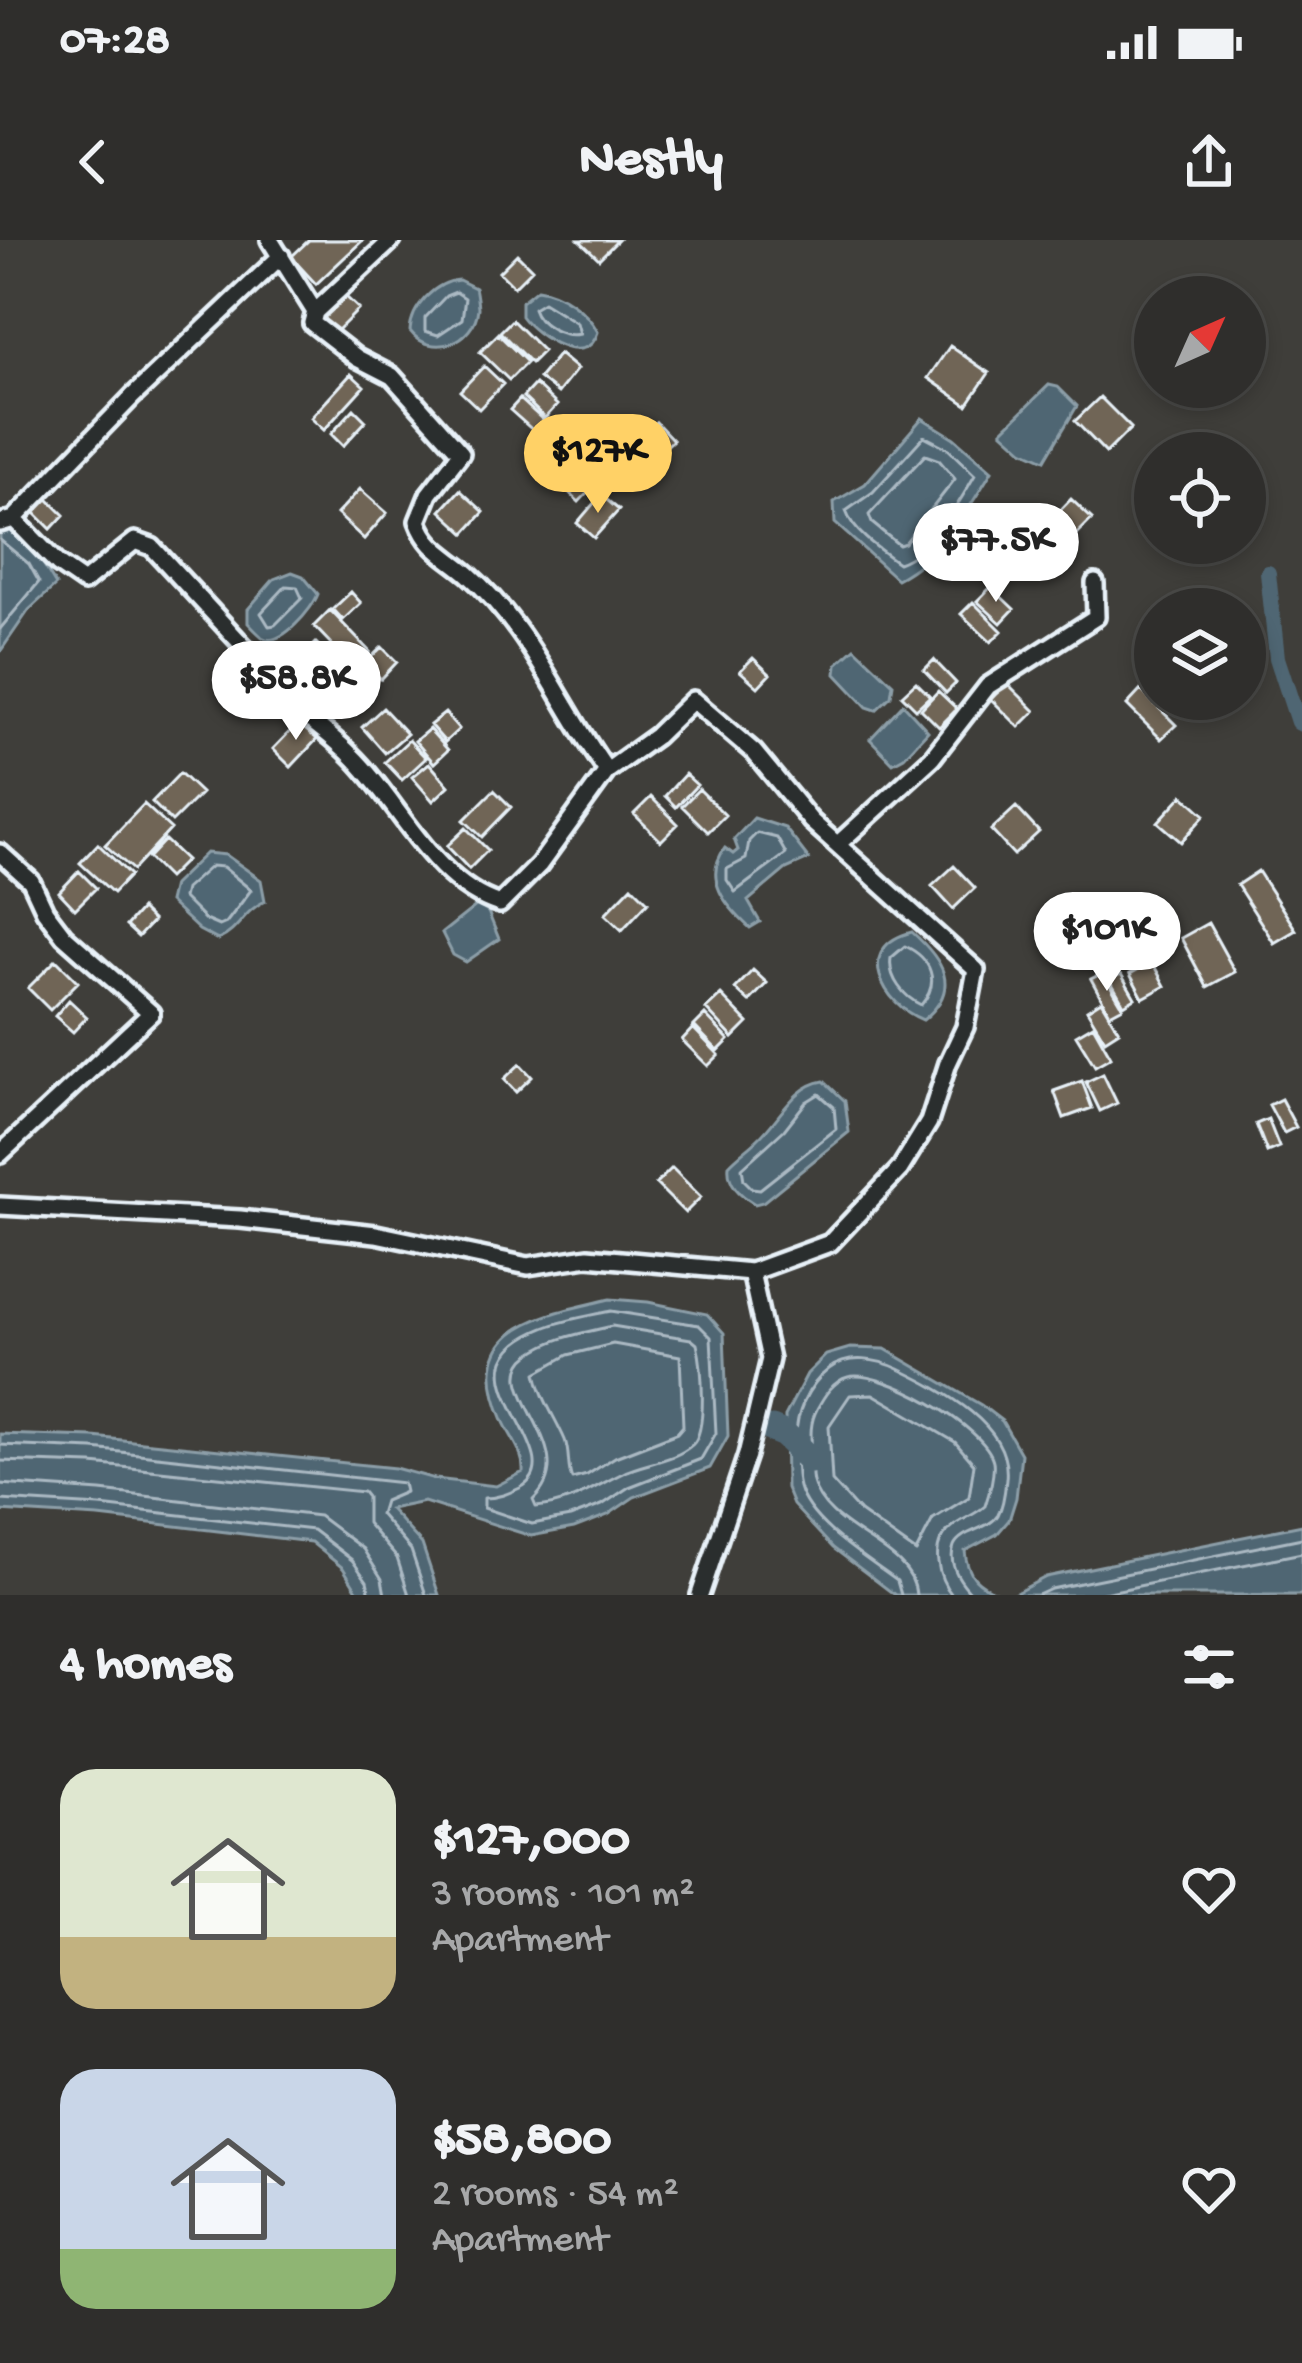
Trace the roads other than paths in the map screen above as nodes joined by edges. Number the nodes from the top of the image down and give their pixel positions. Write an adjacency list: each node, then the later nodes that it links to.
1 (270, 240): 3 (street)
2 (392, 240): 4 (street)
3 (281, 256): 4 (street); 5 (street)
4 (315, 312): 7 (street)
5 (7, 521): 7 (street)
6 (1096, 583): 8 (street)
7 (607, 771): 8 (street)
8 (838, 844): 12 (street)
9 (0, 853): 10 (street)
10 (0, 1154)
11 (0, 1206): 12 (street)
12 (751, 1272): 13 (street)
13 (700, 1595)

